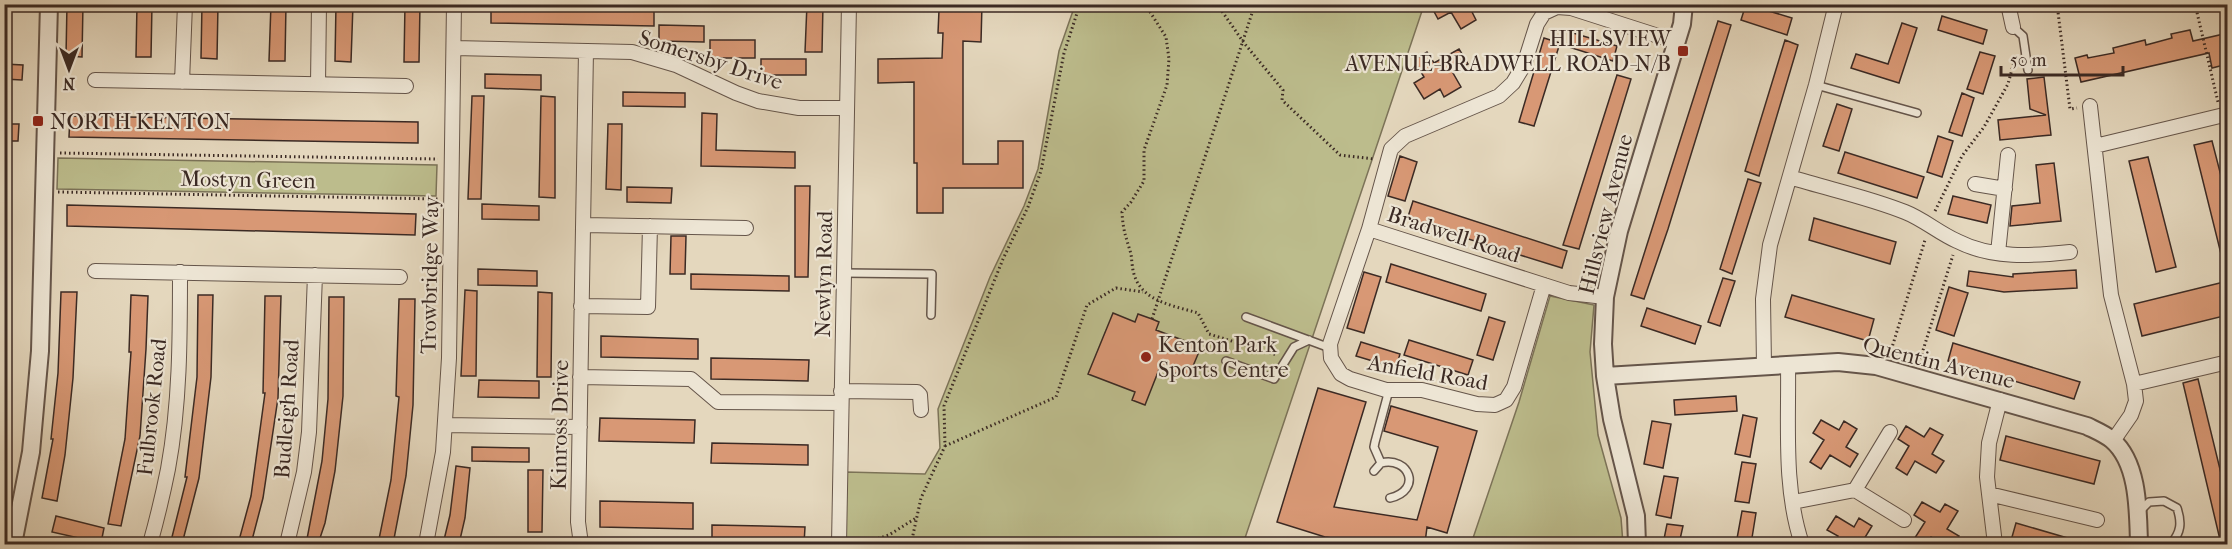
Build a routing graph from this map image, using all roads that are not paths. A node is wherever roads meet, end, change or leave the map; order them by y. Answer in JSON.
{"nodes":[{"id":1,"x":49,"y":4,"type":"edge"},
{"id":2,"x":184,"y":4,"type":"edge"},
{"id":3,"x":319,"y":4,"type":"edge"},
{"id":4,"x":454,"y":4,"type":"edge"},
{"id":5,"x":849,"y":4,"type":"edge"},
{"id":6,"x":1684,"y":4,"type":"edge"},
{"id":7,"x":1836,"y":4,"type":"edge"},
{"id":8,"x":2008,"y":4,"type":"edge"},
{"id":9,"x":2013,"y":27,"type":"joint"},
{"id":10,"x":1677,"y":42,"type":"junction"},
{"id":11,"x":454,"y":48,"type":"junction"},
{"id":12,"x":586,"y":51,"type":"junction"},
{"id":13,"x":2028,"y":70,"type":"dead end"},
{"id":14,"x":96,"y":80,"type":"dead end"},
{"id":15,"x":183,"y":82,"type":"junction"},
{"id":16,"x":318,"y":84,"type":"junction"},
{"id":17,"x":1816,"y":85,"type":"junction"},
{"id":18,"x":406,"y":86,"type":"dead end"},
{"id":19,"x":2090,"y":106,"type":"road end"},
{"id":20,"x":847,"y":108,"type":"junction"},
{"id":21,"x":1917,"y":113,"type":"dead end"},
{"id":22,"x":2224,"y":115,"type":"edge"},
{"id":23,"x":2095,"y":146,"type":"junction"},
{"id":24,"x":2008,"y":155,"type":"dead end"},
{"id":25,"x":1790,"y":177,"type":"junction"},
{"id":26,"x":1975,"y":184,"type":"dead end"},
{"id":27,"x":2005,"y":189,"type":"junction"},
{"id":28,"x":584,"y":225,"type":"junction"},
{"id":29,"x":650,"y":226,"type":"junction"},
{"id":30,"x":746,"y":228,"type":"dead end"},
{"id":31,"x":1369,"y":229,"type":"junction"},
{"id":32,"x":2070,"y":252,"type":"dead end"},
{"id":33,"x":1998,"y":253,"type":"junction"},
{"id":34,"x":95,"y":271,"type":"dead end"},
{"id":35,"x":180,"y":272,"type":"junction"},
{"id":36,"x":844,"y":273,"type":"junction"},
{"id":37,"x":315,"y":275,"type":"junction"},
{"id":38,"x":400,"y":277,"type":"dead end"},
{"id":39,"x":1544,"y":285,"type":"junction"},
{"id":40,"x":1605,"y":297,"type":"junction"},
{"id":41,"x":581,"y":306,"type":"junction"},
{"id":42,"x":931,"y":315,"type":"dead end"},
{"id":43,"x":1246,"y":317,"type":"dead end"},
{"id":44,"x":1309,"y":340,"type":"junction"},
{"id":45,"x":1330,"y":348,"type":"junction"},
{"id":46,"x":1226,"y":361,"type":"dead end"},
{"id":47,"x":2228,"y":362,"type":"edge"},
{"id":48,"x":1788,"y":364,"type":"junction"},
{"id":49,"x":1764,"y":366,"type":"junction"},
{"id":50,"x":1605,"y":376,"type":"junction"},
{"id":51,"x":580,"y":377,"type":"junction"},
{"id":52,"x":2134,"y":384,"type":"junction"},
{"id":53,"x":1389,"y":390,"type":"junction"},
{"id":54,"x":842,"y":397,"type":"junction"},
{"id":55,"x":2000,"y":400,"type":"junction"},
{"id":56,"x":921,"y":410,"type":"dead end"},
{"id":57,"x":445,"y":425,"type":"junction"},
{"id":58,"x":580,"y":427,"type":"junction"},
{"id":59,"x":1890,"y":432,"type":"dead end"},
{"id":60,"x":2113,"y":441,"type":"junction"},
{"id":61,"x":1381,"y":463,"type":"junction"},
{"id":62,"x":1374,"y":471,"type":"dead end"},
{"id":63,"x":1854,"y":490,"type":"junction"},
{"id":64,"x":1989,"y":494,"type":"junction"},
{"id":65,"x":1390,"y":498,"type":"dead end"},
{"id":66,"x":1793,"y":502,"type":"junction"},
{"id":67,"x":2138,"y":512,"type":"junction"},
{"id":68,"x":1904,"y":520,"type":"dead end"},
{"id":69,"x":2097,"y":520,"type":"dead end"},
{"id":70,"x":13,"y":544,"type":"edge"},
{"id":71,"x":150,"y":544,"type":"edge"},
{"id":72,"x":287,"y":544,"type":"edge"},
{"id":73,"x":426,"y":544,"type":"edge"},
{"id":74,"x":581,"y":544,"type":"edge"},
{"id":75,"x":839,"y":544,"type":"edge"},
{"id":76,"x":1637,"y":544,"type":"edge"},
{"id":77,"x":1802,"y":544,"type":"edge"},
{"id":78,"x":1995,"y":544,"type":"edge"},
{"id":79,"x":2139,"y":544,"type":"edge"},
{"id":80,"x":2171,"y":544,"type":"edge"}],
"edges":[{"from":1,"to":70,"type":"street"},
{"from":2,"to":15,"type":"street"},
{"from":3,"to":16,"type":"street"},
{"from":4,"to":11,"type":"street","name":"Trowbridge Way"},
{"from":5,"to":20,"type":"street","name":"Newlyn Road"},
{"from":6,"to":10,"type":"street","name":"Hillsview Avenue"},
{"from":7,"to":17,"type":"street"},
{"from":8,"to":9,"type":"street"},
{"from":9,"to":13,"type":"lane"},
{"from":10,"to":31,"type":"street","name":"Bradwell Road"},
{"from":10,"to":40,"type":"street","name":"Hillsview Avenue"},
{"from":11,"to":12,"type":"street","name":"Somersby Drive"},
{"from":11,"to":57,"type":"street","name":"Trowbridge Way"},
{"from":12,"to":20,"type":"street","name":"Somersby Drive"},
{"from":12,"to":28,"type":"street","name":"Kinross Drive"},
{"from":14,"to":15,"type":"street"},
{"from":15,"to":16,"type":"street"},
{"from":16,"to":18,"type":"street"},
{"from":17,"to":21,"type":"lane"},
{"from":17,"to":25,"type":"street"},
{"from":19,"to":23,"type":"street"},
{"from":20,"to":36,"type":"street","name":"Newlyn Road"},
{"from":22,"to":23,"type":"street"},
{"from":23,"to":52,"type":"street"},
{"from":24,"to":27,"type":"street"},
{"from":25,"to":33,"type":"street"},
{"from":25,"to":49,"type":"street"},
{"from":26,"to":27,"type":"street"},
{"from":27,"to":33,"type":"street"},
{"from":28,"to":29,"type":"street"},
{"from":28,"to":41,"type":"street","name":"Kinross Drive"},
{"from":29,"to":30,"type":"street"},
{"from":29,"to":41,"type":"street"},
{"from":31,"to":39,"type":"street","name":"Bradwell Road"},
{"from":31,"to":45,"type":"street"},
{"from":32,"to":33,"type":"street"},
{"from":34,"to":35,"type":"street"},
{"from":35,"to":37,"type":"street"},
{"from":35,"to":71,"type":"street","name":"Fulbrook Road"},
{"from":36,"to":42,"type":"lane"},
{"from":36,"to":54,"type":"street","name":"Newlyn Road"},
{"from":37,"to":38,"type":"street"},
{"from":37,"to":72,"type":"street","name":"Budleigh Road"},
{"from":39,"to":40,"type":"street","name":"Bradwell Road"},
{"from":39,"to":53,"type":"street","name":"Anfield Road"},
{"from":40,"to":50,"type":"street","name":"Hillsview Avenue"},
{"from":41,"to":51,"type":"street","name":"Kinross Drive"},
{"from":43,"to":44,"type":"lane"},
{"from":44,"to":45,"type":"lane"},
{"from":44,"to":46,"type":"lane"},
{"from":45,"to":53,"type":"street","name":"Anfield Road"},
{"from":47,"to":52,"type":"street"},
{"from":48,"to":49,"type":"street","name":"Quentin Avenue"},
{"from":48,"to":55,"type":"street","name":"Quentin Avenue"},
{"from":48,"to":66,"type":"street"},
{"from":49,"to":50,"type":"street","name":"Quentin Avenue"},
{"from":50,"to":76,"type":"street","name":"Hillsview Avenue"},
{"from":51,"to":54,"type":"street"},
{"from":51,"to":58,"type":"street","name":"Kinross Drive"},
{"from":52,"to":60,"type":"street"},
{"from":53,"to":61,"type":"lane"},
{"from":54,"to":56,"type":"street"},
{"from":54,"to":75,"type":"street","name":"Newlyn Road"},
{"from":55,"to":60,"type":"street","name":"Quentin Avenue"},
{"from":55,"to":64,"type":"street"},
{"from":57,"to":58,"type":"street"},
{"from":57,"to":73,"type":"street","name":"Trowbridge Way"},
{"from":58,"to":74,"type":"street","name":"Kinross Drive"},
{"from":59,"to":63,"type":"street"},
{"from":60,"to":67,"type":"street"},
{"from":61,"to":62,"type":"lane"},
{"from":61,"to":65,"type":"lane"},
{"from":63,"to":66,"type":"street"},
{"from":63,"to":68,"type":"street"},
{"from":64,"to":69,"type":"street"},
{"from":64,"to":78,"type":"street"},
{"from":66,"to":77,"type":"street"},
{"from":67,"to":79,"type":"street"},
{"from":67,"to":80,"type":"lane"}]}
